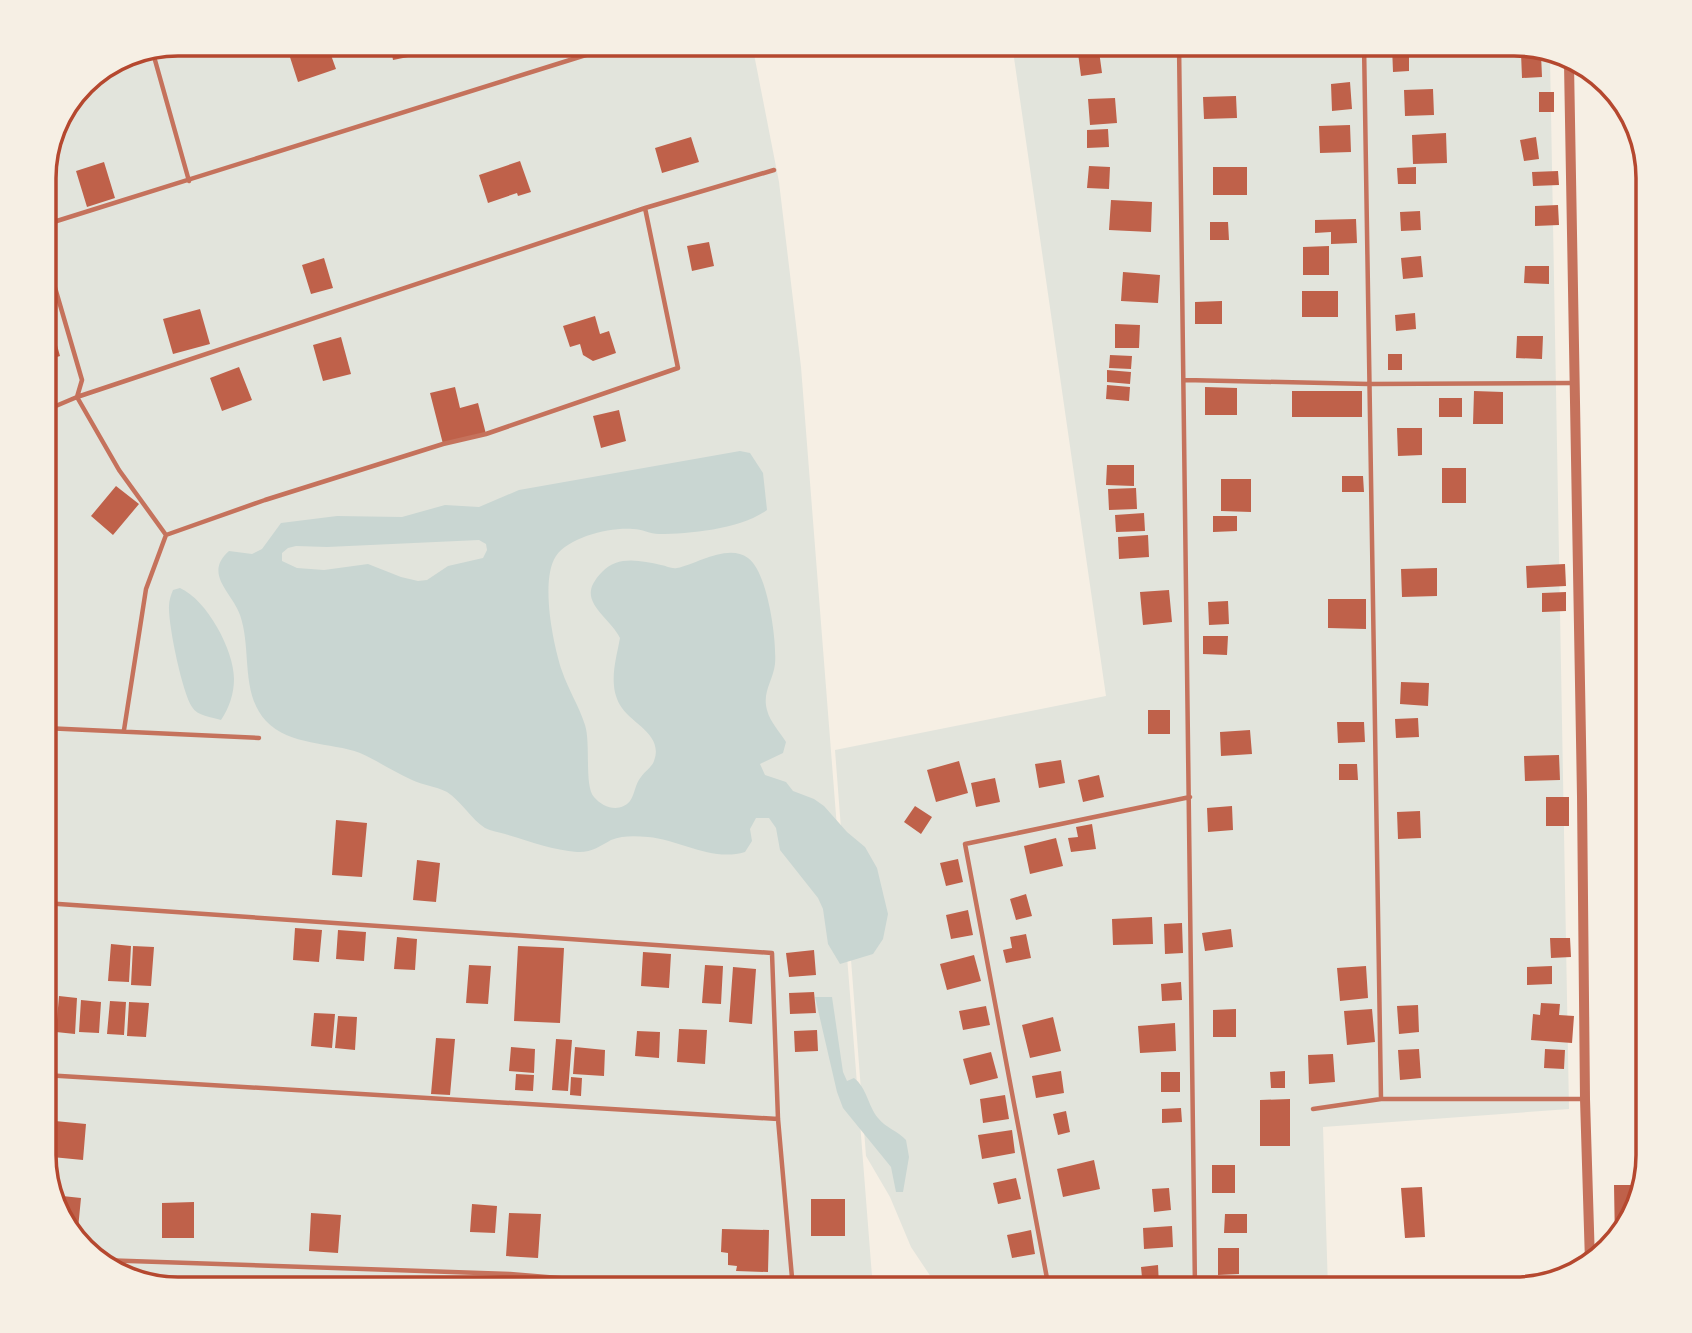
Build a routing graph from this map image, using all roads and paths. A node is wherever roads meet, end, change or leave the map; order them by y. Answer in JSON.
{"nodes":[{"id":1,"x":583,"y":56,"type":"edge"},
{"id":2,"x":1180,"y":56,"type":"edge"},
{"id":3,"x":1364,"y":56,"type":"edge"},
{"id":4,"x":154,"y":58,"type":"edge"},
{"id":5,"x":1569,"y":69,"type":"edge"},
{"id":6,"x":774,"y":170,"type":"dead end"},
{"id":7,"x":189,"y":181,"type":"junction"},
{"id":8,"x":645,"y":208,"type":"junction"},
{"id":9,"x":56,"y":221,"type":"edge"},
{"id":10,"x":56,"y":291,"type":"edge"},
{"id":11,"x":1185,"y":380,"type":"junction"},
{"id":12,"x":1575,"y":383,"type":"junction"},
{"id":13,"x":1369,"y":384,"type":"junction"},
{"id":14,"x":77,"y":397,"type":"junction"},
{"id":15,"x":56,"y":406,"type":"edge"},
{"id":16,"x":166,"y":536,"type":"junction"},
{"id":17,"x":56,"y":728,"type":"edge"},
{"id":18,"x":124,"y":730,"type":"junction"},
{"id":19,"x":259,"y":738,"type":"dead end"},
{"id":20,"x":1190,"y":797,"type":"junction"},
{"id":21,"x":56,"y":904,"type":"edge"},
{"id":22,"x":56,"y":1076,"type":"edge"},
{"id":23,"x":1381,"y":1099,"type":"junction"},
{"id":24,"x":1585,"y":1099,"type":"junction"},
{"id":25,"x":1313,"y":1109,"type":"dead end"},
{"id":26,"x":778,"y":1119,"type":"junction"},
{"id":27,"x":1590,"y":1250,"type":"edge"},
{"id":28,"x":116,"y":1261,"type":"edge"},
{"id":29,"x":546,"y":1277,"type":"edge"},
{"id":30,"x":792,"y":1277,"type":"edge"},
{"id":31,"x":1047,"y":1277,"type":"edge"},
{"id":32,"x":1195,"y":1277,"type":"edge"}],
"edges":[{"from":1,"to":7,"type":"lane"},
{"from":2,"to":11,"type":"lane"},
{"from":3,"to":13,"type":"lane"},
{"from":4,"to":7,"type":"lane"},
{"from":5,"to":12,"type":"street"},
{"from":6,"to":8,"type":"lane"},
{"from":7,"to":9,"type":"lane"},
{"from":8,"to":14,"type":"lane"},
{"from":8,"to":16,"type":"lane"},
{"from":10,"to":14,"type":"lane"},
{"from":11,"to":13,"type":"lane"},
{"from":11,"to":20,"type":"lane"},
{"from":12,"to":13,"type":"lane"},
{"from":12,"to":24,"type":"street"},
{"from":13,"to":23,"type":"lane"},
{"from":14,"to":15,"type":"lane"},
{"from":14,"to":16,"type":"lane"},
{"from":16,"to":18,"type":"lane"},
{"from":17,"to":18,"type":"lane"},
{"from":18,"to":19,"type":"lane"},
{"from":20,"to":31,"type":"lane"},
{"from":20,"to":32,"type":"lane"},
{"from":21,"to":26,"type":"lane"},
{"from":22,"to":26,"type":"lane"},
{"from":23,"to":24,"type":"lane"},
{"from":23,"to":25,"type":"lane"},
{"from":24,"to":27,"type":"street"},
{"from":26,"to":30,"type":"lane"},
{"from":28,"to":29,"type":"lane"}]}
